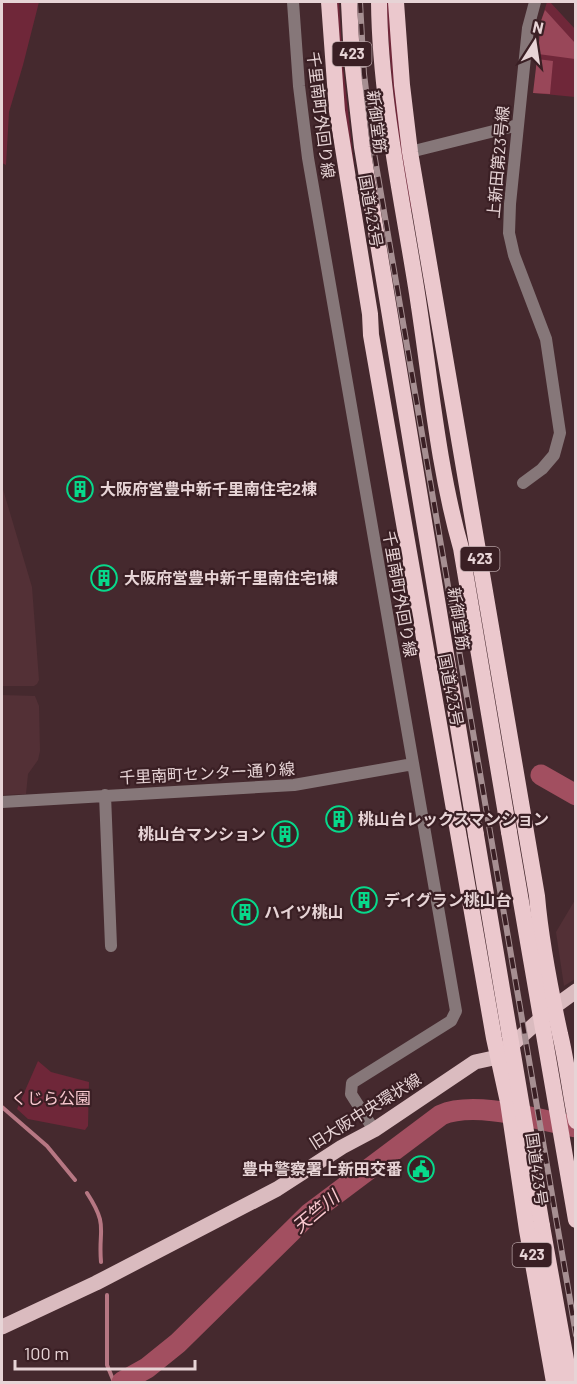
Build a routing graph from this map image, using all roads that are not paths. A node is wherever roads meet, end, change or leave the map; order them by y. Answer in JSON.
{"nodes":[{"id":1,"x":293,"y":2,"type":"edge"},
{"id":2,"x":329,"y":2,"type":"edge"},
{"id":3,"x":349,"y":2,"type":"edge"},
{"id":4,"x":379,"y":2,"type":"edge"},
{"id":5,"x":396,"y":2,"type":"edge"},
{"id":6,"x":535,"y":2,"type":"edge"},
{"id":7,"x":518,"y":125,"type":"junction"},
{"id":8,"x":410,"y":152,"type":"junction"},
{"id":9,"x":370,"y":314,"type":"junction"},
{"id":10,"x":371,"y":335,"type":"junction"},
{"id":11,"x":460,"y":447,"type":"junction"},
{"id":12,"x":523,"y":483,"type":"dead end"},
{"id":13,"x":461,"y":548,"type":"junction"},
{"id":14,"x":434,"y":576,"type":"junction"},
{"id":15,"x":449,"y":680,"type":"junction"},
{"id":16,"x":413,"y":764,"type":"junction"},
{"id":17,"x":105,"y":795,"type":"junction"},
{"id":18,"x":2,"y":802,"type":"edge"},
{"id":19,"x":111,"y":946,"type":"dead end"},
{"id":20,"x":576,"y":991,"type":"edge"},
{"id":21,"x":554,"y":1007,"type":"junction"},
{"id":22,"x":498,"y":1057,"type":"junction"},
{"id":23,"x":575,"y":1118,"type":"edge"},
{"id":24,"x":374,"y":1130,"type":"junction"},
{"id":25,"x":576,"y":1220,"type":"edge"},
{"id":26,"x":2,"y":1328,"type":"edge"},
{"id":27,"x":554,"y":1383,"type":"edge"},
{"id":28,"x":570,"y":1383,"type":"edge"}],
"edges":[{"from":1,"to":16,"type":"street","name":"千里南町外回り線"},
{"from":2,"to":9,"type":"highway","name":"国道423号","number":"423"},
{"from":3,"to":14,"type":"highway","name":"新御堂筋","number":"423"},
{"from":4,"to":13,"type":"highway","name":"新御堂筋","number":"423"},
{"from":5,"to":8,"type":"highway","number":"423"},
{"from":6,"to":7,"type":"street","name":"上新田第23号線"},
{"from":7,"to":8,"type":"street"},
{"from":7,"to":12,"type":"street","name":"上新田第23号線"},
{"from":8,"to":11,"type":"highway","number":"423"},
{"from":9,"to":10,"type":"highway","name":"国道423号","number":"423"},
{"from":9,"to":14,"type":"highway"},
{"from":10,"to":15,"type":"highway"},
{"from":10,"to":22,"type":"highway","name":"国道423号","number":"423"},
{"from":11,"to":13,"type":"highway"},
{"from":11,"to":21,"type":"highway","number":"423"},
{"from":13,"to":25,"type":"highway","name":"新御堂筋","number":"423","bridge":true},
{"from":14,"to":15,"type":"highway","name":"新御堂筋","number":"423"},
{"from":15,"to":28,"type":"highway","name":"新御堂筋","number":"423","bridge":true},
{"from":16,"to":17,"type":"street","name":"千里南町センター通り線"},
{"from":16,"to":24,"type":"street","name":"千里南町外回り線"},
{"from":17,"to":18,"type":"street","name":"千里南町センター通り線"},
{"from":17,"to":19,"type":"street"},
{"from":20,"to":21,"type":"main road","name":"旧大阪中央環状線"},
{"from":21,"to":22,"type":"main road","name":"旧大阪中央環状線"},
{"from":21,"to":23,"type":"highway","number":"423"},
{"from":22,"to":24,"type":"main road","name":"旧大阪中央環状線"},
{"from":22,"to":27,"type":"highway","name":"国道423号","number":"423"},
{"from":24,"to":26,"type":"main road","name":"旧大阪中央環状線"}]}
